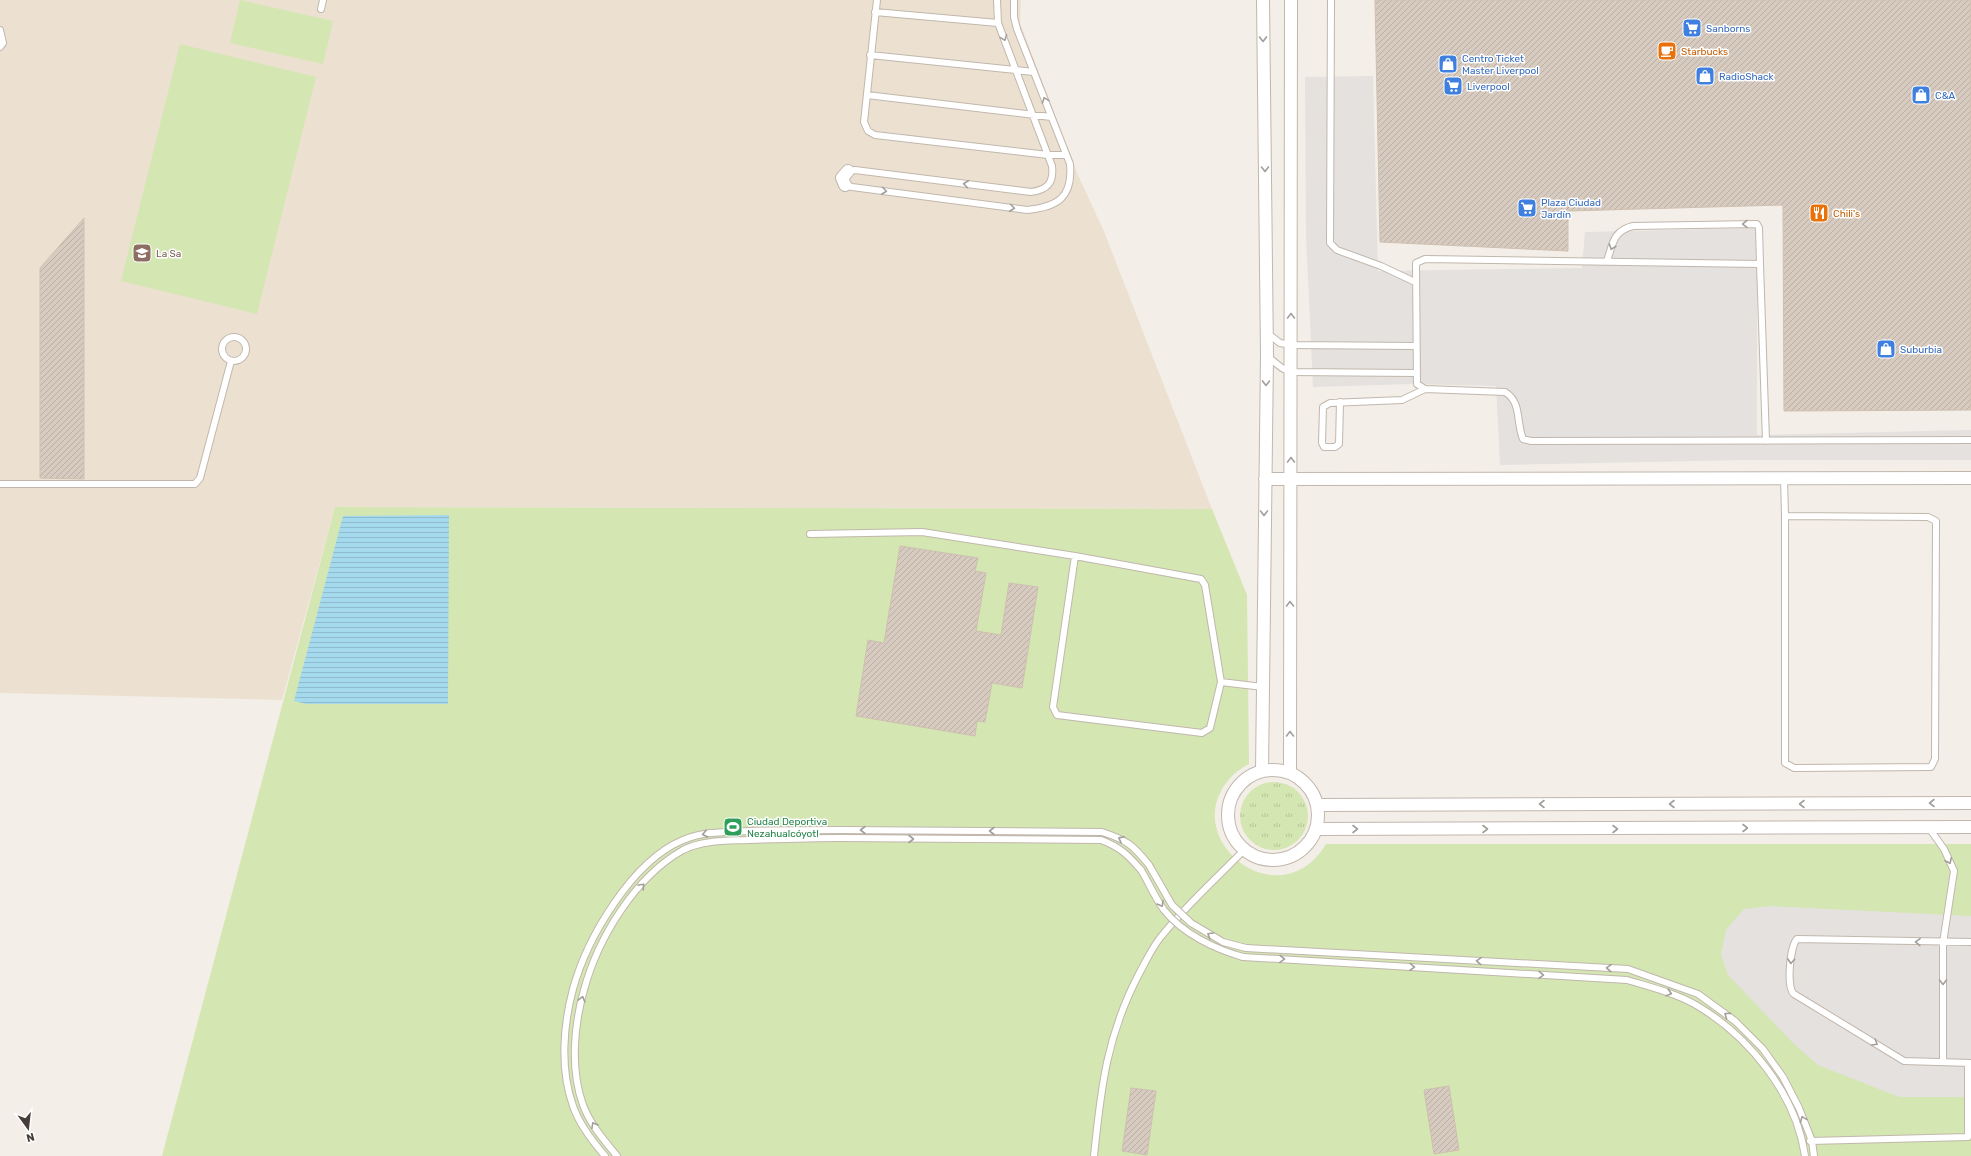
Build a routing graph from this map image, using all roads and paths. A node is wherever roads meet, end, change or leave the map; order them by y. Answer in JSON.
{"nodes":[{"id":1,"x":323,"y":0,"type":"edge"},
{"id":2,"x":877,"y":0,"type":"edge"},
{"id":3,"x":997,"y":0,"type":"edge"},
{"id":4,"x":1014,"y":0,"type":"edge"},
{"id":5,"x":1262,"y":0,"type":"edge"},
{"id":6,"x":1290,"y":0,"type":"edge"},
{"id":7,"x":1332,"y":0,"type":"edge"},
{"id":8,"x":321,"y":9,"type":"dead end"},
{"id":9,"x":875,"y":12,"type":"junction"},
{"id":10,"x":998,"y":23,"type":"junction"},
{"id":11,"x":0,"y":30,"type":"edge"},
{"id":12,"x":0,"y":47,"type":"edge"},
{"id":13,"x":870,"y":55,"type":"junction"},
{"id":14,"x":1016,"y":71,"type":"junction"},
{"id":15,"x":1034,"y":72,"type":"junction"},
{"id":16,"x":867,"y":95,"type":"junction"},
{"id":17,"x":1033,"y":116,"type":"junction"},
{"id":18,"x":1051,"y":117,"type":"junction"},
{"id":19,"x":1048,"y":155,"type":"junction"},
{"id":20,"x":1066,"y":155,"type":"junction"},
{"id":21,"x":848,"y":170,"type":"joint"},
{"id":22,"x":845,"y":185,"type":"joint"},
{"id":23,"x":1607,"y":261,"type":"junction"},
{"id":24,"x":1760,"y":264,"type":"junction"},
{"id":25,"x":1415,"y":282,"type":"junction"},
{"id":26,"x":1267,"y":332,"type":"junction"},
{"id":27,"x":1291,"y":345,"type":"junction"},
{"id":28,"x":1416,"y":346,"type":"junction"},
{"id":29,"x":1267,"y":355,"type":"junction"},
{"id":30,"x":231,"y":361,"type":"junction"},
{"id":31,"x":1291,"y":372,"type":"junction"},
{"id":32,"x":1416,"y":373,"type":"junction"},
{"id":33,"x":1425,"y":389,"type":"junction"},
{"id":34,"x":1340,"y":402,"type":"junction"},
{"id":35,"x":1971,"y":440,"type":"edge"},
{"id":36,"x":1766,"y":442,"type":"junction"},
{"id":37,"x":1290,"y":478,"type":"junction"},
{"id":38,"x":1784,"y":478,"type":"junction"},
{"id":39,"x":1971,"y":478,"type":"edge"},
{"id":40,"x":1264,"y":479,"type":"junction"},
{"id":41,"x":0,"y":484,"type":"edge"},
{"id":42,"x":1785,"y":516,"type":"junction"},
{"id":43,"x":810,"y":534,"type":"dead end"},
{"id":44,"x":1075,"y":556,"type":"junction"},
{"id":45,"x":1221,"y":682,"type":"junction"},
{"id":46,"x":1263,"y":686,"type":"junction"},
{"id":47,"x":1262,"y":772,"type":"junction"},
{"id":48,"x":1290,"y":773,"type":"junction"},
{"id":49,"x":1971,"y":803,"type":"edge"},
{"id":50,"x":1318,"y":805,"type":"junction"},
{"id":51,"x":1971,"y":827,"type":"edge"},
{"id":52,"x":1929,"y":828,"type":"junction"},
{"id":53,"x":1316,"y":829,"type":"junction"},
{"id":54,"x":1244,"y":850,"type":"junction"},
{"id":55,"x":1971,"y":942,"type":"edge"},
{"id":56,"x":1943,"y":943,"type":"junction"},
{"id":57,"x":1943,"y":1062,"type":"junction"},
{"id":58,"x":1969,"y":1063,"type":"edge"},
{"id":59,"x":1970,"y":1137,"type":"edge"},
{"id":60,"x":1812,"y":1141,"type":"junction"},
{"id":61,"x":1803,"y":1142,"type":"junction"},
{"id":62,"x":605,"y":1156,"type":"edge"},
{"id":63,"x":617,"y":1156,"type":"edge"},
{"id":64,"x":1094,"y":1156,"type":"edge"},
{"id":65,"x":1806,"y":1156,"type":"edge"},
{"id":66,"x":1814,"y":1156,"type":"edge"}],
"edges":[{"from":1,"to":8,"type":"lane"},
{"from":2,"to":9,"type":"lane"},
{"from":3,"to":10,"type":"lane"},
{"from":4,"to":15,"type":"lane"},
{"from":5,"to":26,"type":"street","one_way":true},
{"from":27,"to":6,"type":"street","one_way":true},
{"from":7,"to":25,"type":"lane"},
{"from":9,"to":10,"type":"lane"},
{"from":9,"to":13,"type":"lane"},
{"from":10,"to":14,"type":"lane","one_way":true},
{"from":11,"to":12,"type":"lane"},
{"from":13,"to":14,"type":"lane"},
{"from":13,"to":16,"type":"lane"},
{"from":14,"to":15,"type":"lane"},
{"from":14,"to":17,"type":"lane"},
{"from":18,"to":15,"type":"lane","one_way":true},
{"from":16,"to":17,"type":"lane"},
{"from":16,"to":19,"type":"lane"},
{"from":17,"to":18,"type":"lane"},
{"from":17,"to":19,"type":"lane"},
{"from":18,"to":20,"type":"lane"},
{"from":19,"to":20,"type":"lane"},
{"from":19,"to":21,"type":"lane","one_way":true},
{"from":22,"to":20,"type":"lane","one_way":true},
{"from":21,"to":22,"type":"street"},
{"from":23,"to":24,"type":"lane"},
{"from":24,"to":23,"type":"lane","one_way":true},
{"from":23,"to":25,"type":"lane"},
{"from":24,"to":36,"type":"lane"},
{"from":25,"to":28,"type":"lane"},
{"from":26,"to":27,"type":"lane"},
{"from":26,"to":29,"type":"street"},
{"from":27,"to":28,"type":"lane"},
{"from":27,"to":31,"type":"street"},
{"from":28,"to":32,"type":"lane"},
{"from":29,"to":31,"type":"lane"},
{"from":29,"to":40,"type":"street","one_way":true},
{"from":30,"to":30,"type":"lane"},
{"from":30,"to":41,"type":"lane"},
{"from":31,"to":32,"type":"lane"},
{"from":37,"to":31,"type":"street","one_way":true},
{"from":32,"to":33,"type":"lane"},
{"from":33,"to":34,"type":"lane"},
{"from":33,"to":36,"type":"lane"},
{"from":34,"to":34,"type":"lane"},
{"from":35,"to":36,"type":"lane"},
{"from":37,"to":38,"type":"street"},
{"from":37,"to":40,"type":"street"},
{"from":48,"to":37,"type":"street","one_way":true},
{"from":38,"to":39,"type":"street"},
{"from":38,"to":42,"type":"lane"},
{"from":40,"to":46,"type":"street","one_way":true},
{"from":42,"to":42,"type":"lane"},
{"from":43,"to":44,"type":"lane"},
{"from":44,"to":45,"type":"lane"},
{"from":44,"to":45,"type":"lane"},
{"from":45,"to":46,"type":"lane"},
{"from":46,"to":47,"type":"street"},
{"from":47,"to":48,"type":"street"},
{"from":47,"to":54,"type":"street"},
{"from":48,"to":50,"type":"street"},
{"from":49,"to":50,"type":"street","one_way":true},
{"from":50,"to":53,"type":"street"},
{"from":51,"to":52,"type":"street"},
{"from":53,"to":52,"type":"street","one_way":true},
{"from":52,"to":56,"type":"lane","one_way":true},
{"from":53,"to":54,"type":"street"},
{"from":54,"to":64,"type":"lane"},
{"from":55,"to":56,"type":"lane"},
{"from":56,"to":57,"type":"lane","one_way":true},
{"from":56,"to":57,"type":"lane","one_way":true},
{"from":57,"to":58,"type":"lane"},
{"from":58,"to":59,"type":"lane"},
{"from":59,"to":60,"type":"lane"},
{"from":60,"to":61,"type":"lane"},
{"from":60,"to":62,"type":"lane","one_way":true,"bridge":true},
{"from":60,"to":66,"type":"lane"},
{"from":63,"to":61,"type":"lane","one_way":true,"bridge":true},
{"from":61,"to":65,"type":"lane"}]}
